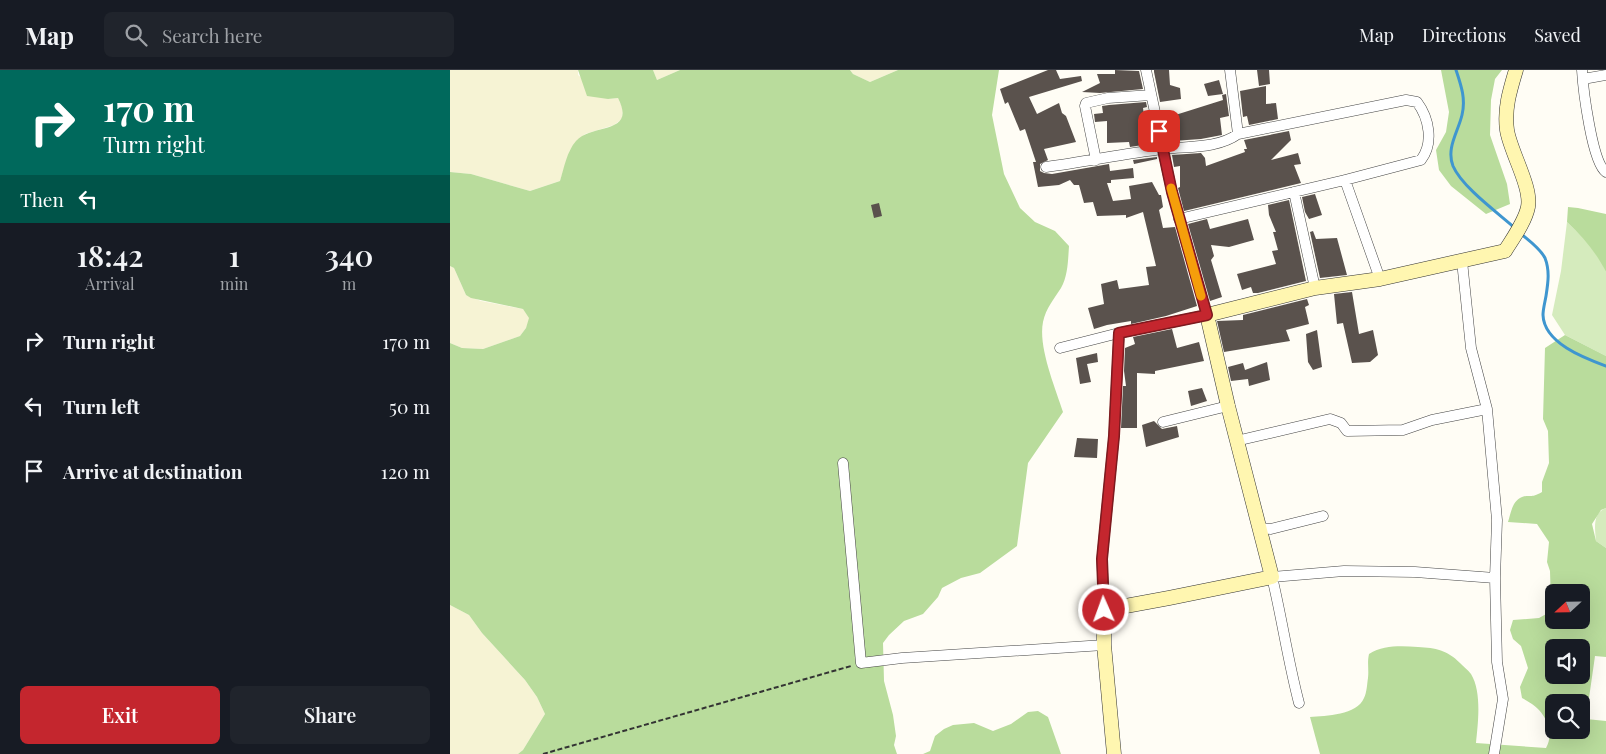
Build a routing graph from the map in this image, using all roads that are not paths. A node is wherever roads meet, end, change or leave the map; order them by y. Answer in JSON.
{"nodes":[{"id":1,"x":1146,"y":70,"type":"edge"},
{"id":2,"x":1230,"y":70,"type":"edge"},
{"id":3,"x":1516,"y":70,"type":"edge"},
{"id":4,"x":1582,"y":74,"type":"edge"},
{"id":5,"x":1606,"y":75,"type":"edge"},
{"id":6,"x":1151,"y":95,"type":"junction"},
{"id":7,"x":1238,"y":134,"type":"junction"},
{"id":8,"x":1163,"y":149,"type":"junction"},
{"id":9,"x":1096,"y":160,"type":"junction"},
{"id":10,"x":1046,"y":167,"type":"dead end"},
{"id":11,"x":1606,"y":172,"type":"edge"},
{"id":12,"x":1345,"y":180,"type":"junction"},
{"id":13,"x":1294,"y":192,"type":"junction"},
{"id":14,"x":1180,"y":219,"type":"junction"},
{"id":15,"x":1462,"y":261,"type":"junction"},
{"id":16,"x":1380,"y":279,"type":"junction"},
{"id":17,"x":1315,"y":288,"type":"junction"},
{"id":18,"x":1207,"y":315,"type":"junction"},
{"id":19,"x":1119,"y":333,"type":"junction"},
{"id":20,"x":1060,"y":348,"type":"dead end"},
{"id":21,"x":1228,"y":406,"type":"junction"},
{"id":22,"x":1487,"y":409,"type":"junction"},
{"id":23,"x":1162,"y":422,"type":"dead end"},
{"id":24,"x":1236,"y":441,"type":"junction"},
{"id":25,"x":843,"y":462,"type":"dead end"},
{"id":26,"x":1323,"y":516,"type":"dead end"},
{"id":27,"x":1258,"y":528,"type":"junction"},
{"id":28,"x":1272,"y":577,"type":"junction"},
{"id":29,"x":1495,"y":578,"type":"junction"},
{"id":30,"x":1104,"y":610,"type":"junction"},
{"id":31,"x":1104,"y":645,"type":"junction"},
{"id":32,"x":1299,"y":702,"type":"dead end"},
{"id":33,"x":1114,"y":754,"type":"edge"},
{"id":34,"x":1494,"y":754,"type":"edge"}],
"edges":[{"from":1,"to":6,"type":"street"},
{"from":2,"to":7,"type":"street"},
{"from":3,"to":15,"type":"street"},
{"from":4,"to":5,"type":"street"},
{"from":4,"to":11,"type":"street"},
{"from":6,"to":8,"type":"street"},
{"from":6,"to":9,"type":"street"},
{"from":7,"to":8,"type":"street"},
{"from":7,"to":12,"type":"street"},
{"from":8,"to":9,"type":"street"},
{"from":8,"to":14,"type":"street"},
{"from":9,"to":10,"type":"street"},
{"from":12,"to":13,"type":"street"},
{"from":12,"to":16,"type":"street"},
{"from":13,"to":14,"type":"street"},
{"from":13,"to":17,"type":"street"},
{"from":14,"to":18,"type":"street"},
{"from":15,"to":16,"type":"street"},
{"from":15,"to":22,"type":"street"},
{"from":16,"to":17,"type":"street"},
{"from":17,"to":18,"type":"street"},
{"from":18,"to":19,"type":"street"},
{"from":18,"to":21,"type":"street"},
{"from":19,"to":20,"type":"street"},
{"from":19,"to":30,"type":"street"},
{"from":21,"to":23,"type":"street"},
{"from":21,"to":24,"type":"street"},
{"from":22,"to":24,"type":"street"},
{"from":22,"to":29,"type":"street"},
{"from":24,"to":27,"type":"street"},
{"from":25,"to":31,"type":"street"},
{"from":26,"to":27,"type":"street"},
{"from":27,"to":28,"type":"street"},
{"from":28,"to":29,"type":"street"},
{"from":28,"to":30,"type":"street"},
{"from":28,"to":32,"type":"street"},
{"from":29,"to":34,"type":"street"},
{"from":30,"to":31,"type":"street"},
{"from":31,"to":33,"type":"street"}]}
